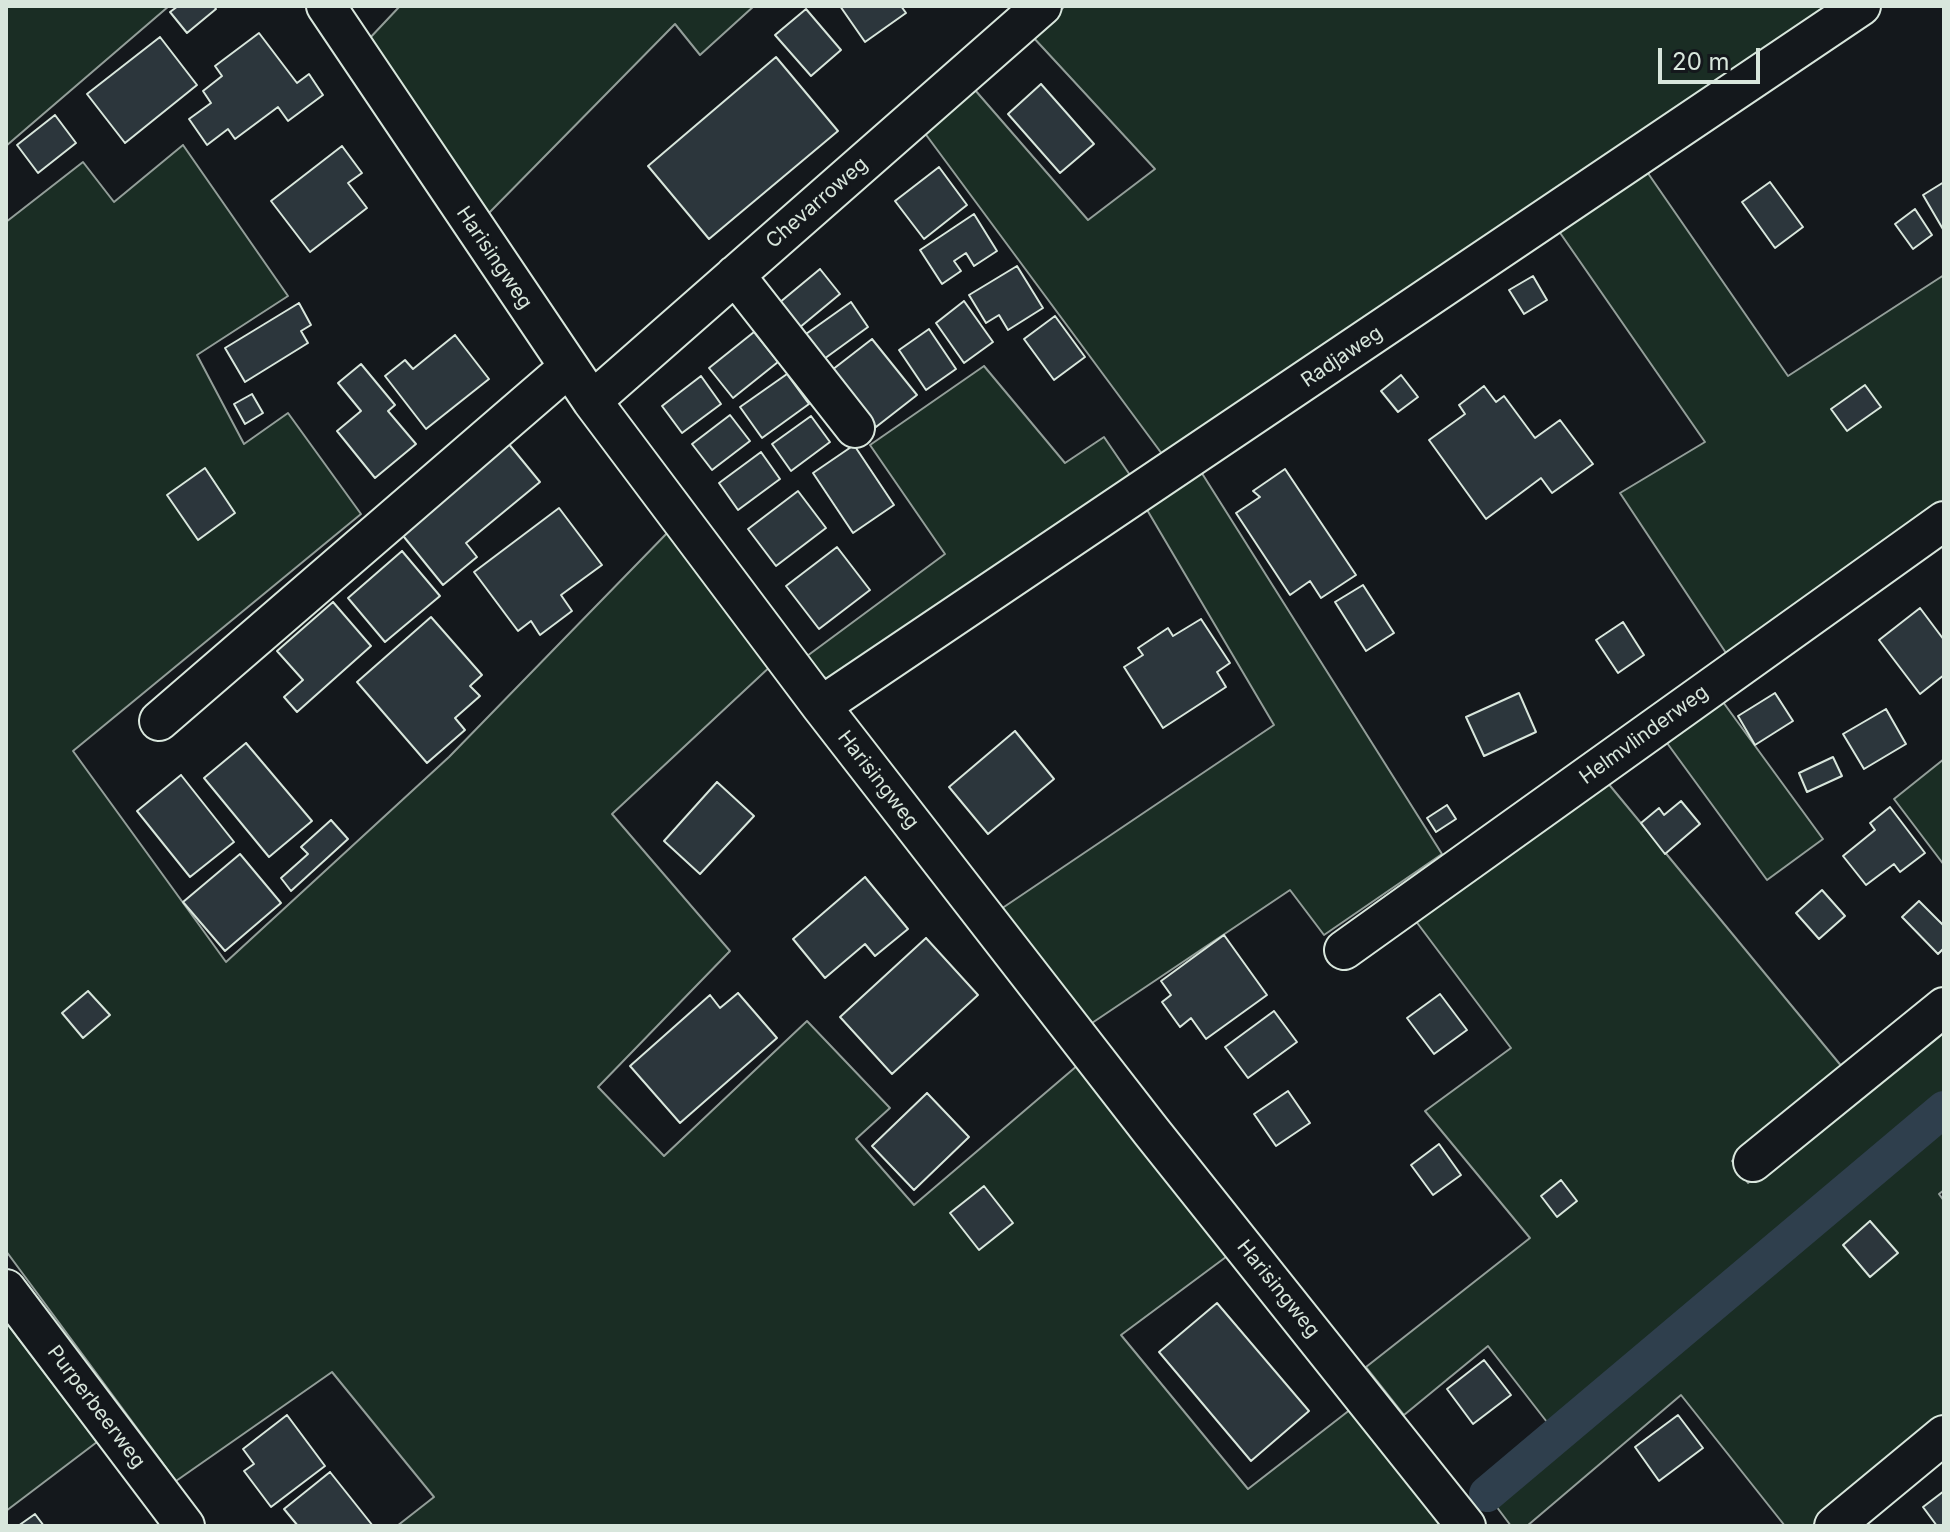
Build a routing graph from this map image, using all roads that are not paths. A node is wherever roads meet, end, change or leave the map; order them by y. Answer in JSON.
{"nodes":[{"id":1,"x":326,"y":6,"type":"edge"},
{"id":2,"x":1042,"y":6,"type":"edge"},
{"id":3,"x":1861,"y":6,"type":"edge"},
{"id":4,"x":735,"y":275,"type":"junction"},
{"id":5,"x":569,"y":367,"type":"junction"},
{"id":6,"x":592,"y":401,"type":"junction"},
{"id":7,"x":855,"y":428,"type":"dead end"},
{"id":8,"x":1944,"y":521,"type":"edge"},
{"id":9,"x":821,"y":706,"type":"junction"},
{"id":10,"x":159,"y":721,"type":"dead end"},
{"id":11,"x":1344,"y":950,"type":"dead end"},
{"id":12,"x":1944,"y":1007,"type":"edge"},
{"id":13,"x":1753,"y":1162,"type":"dead end"},
{"id":14,"x":6,"y":1289,"type":"edge"},
{"id":15,"x":1944,"y":1435,"type":"edge"},
{"id":16,"x":185,"y":1526,"type":"edge"},
{"id":17,"x":1466,"y":1526,"type":"edge"},
{"id":18,"x":1834,"y":1526,"type":"edge"}],
"edges":[{"from":1,"to":5,"type":"street","name":"Harisingweg"},
{"from":2,"to":4,"type":"street","name":"Chevarroweg"},
{"from":3,"to":9,"type":"street","name":"Radjaweg"},
{"from":4,"to":6,"type":"street","name":"Chevarroweg"},
{"from":4,"to":7,"type":"street"},
{"from":5,"to":6,"type":"street","name":"Harisingweg"},
{"from":5,"to":10,"type":"street"},
{"from":6,"to":9,"type":"street","name":"Harisingweg"},
{"from":8,"to":11,"type":"street","name":"Helmvlinderweg"},
{"from":9,"to":17,"type":"street","name":"Harisingweg"},
{"from":12,"to":13,"type":"street"},
{"from":14,"to":16,"type":"street","name":"Purperbeerweg"},
{"from":15,"to":18,"type":"street"}]}
